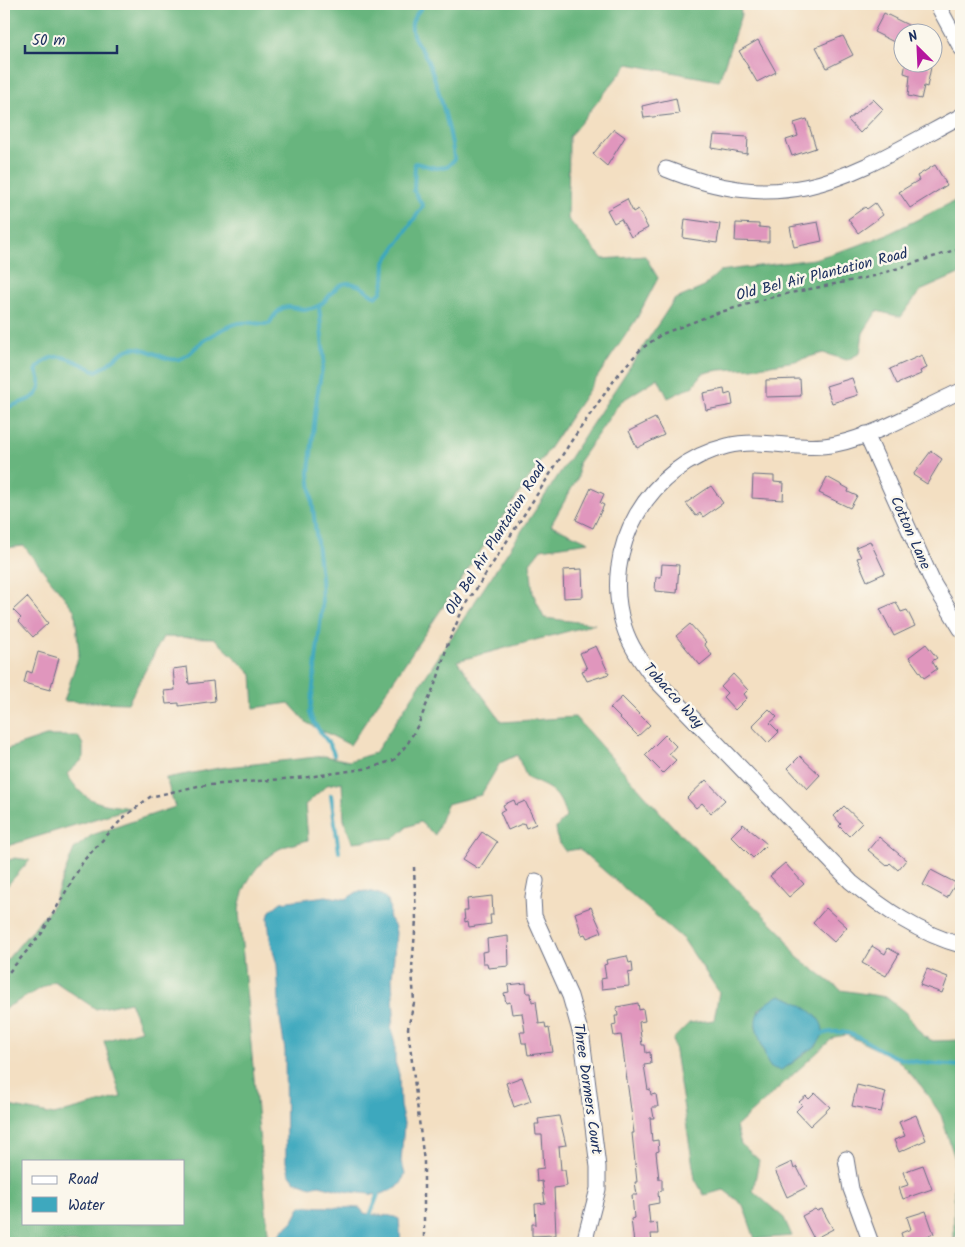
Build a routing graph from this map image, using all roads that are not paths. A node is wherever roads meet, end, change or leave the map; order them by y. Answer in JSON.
{"nodes":[{"id":1,"x":937,"y":4,"type":"edge"},
{"id":2,"x":961,"y":48,"type":"edge"},
{"id":3,"x":961,"y":116,"type":"edge"},
{"id":4,"x":666,"y":169,"type":"dead end"},
{"id":5,"x":961,"y":391,"type":"edge"},
{"id":6,"x":866,"y":434,"type":"junction"},
{"id":7,"x":961,"y":629,"type":"edge"},
{"id":8,"x":536,"y":881,"type":"dead end"},
{"id":9,"x":961,"y":945,"type":"edge"},
{"id":10,"x":846,"y":1159,"type":"dead end"},
{"id":11,"x":584,"y":1243,"type":"edge"},
{"id":12,"x":870,"y":1243,"type":"edge"}],
"edges":[{"from":1,"to":2,"type":"street"},
{"from":3,"to":4,"type":"street"},
{"from":5,"to":6,"type":"street","name":"Tobacco Way"},
{"from":6,"to":7,"type":"street","name":"Cotton Lane"},
{"from":6,"to":9,"type":"street","name":"Tobacco Way"},
{"from":8,"to":11,"type":"street","name":"Three Dormers Court"},
{"from":10,"to":12,"type":"street"}]}
